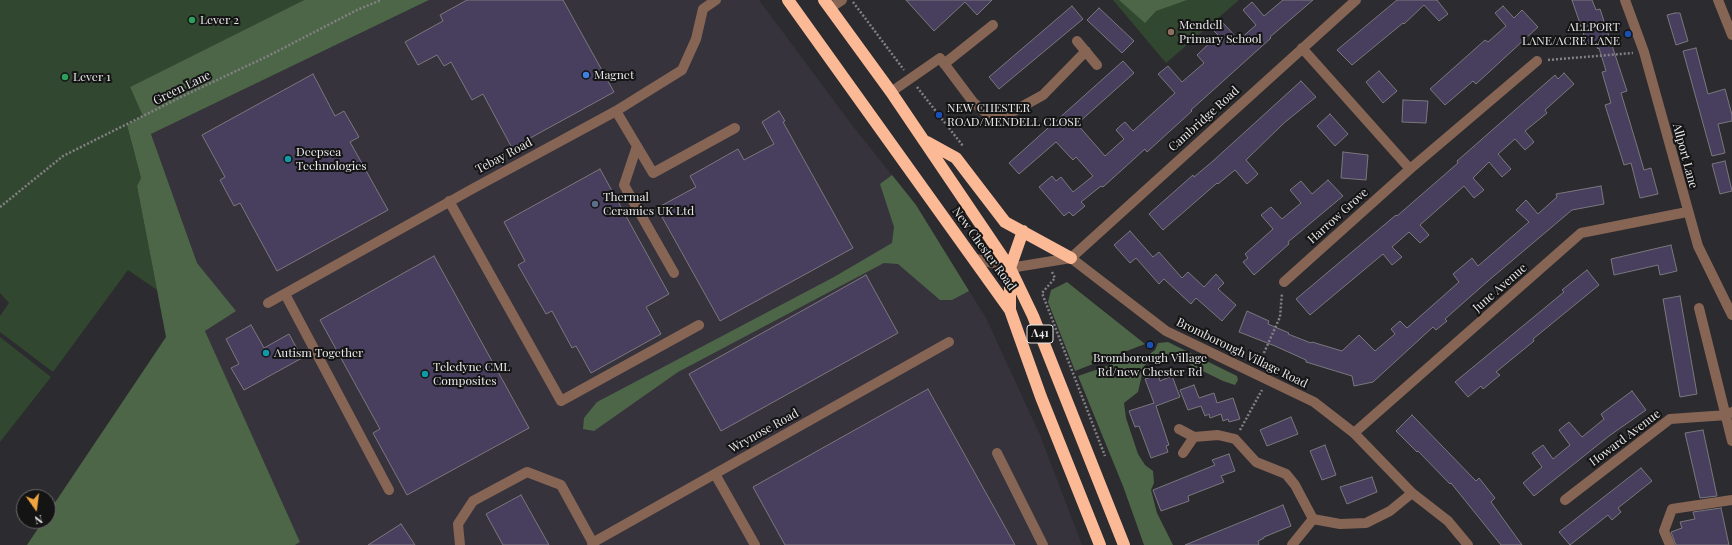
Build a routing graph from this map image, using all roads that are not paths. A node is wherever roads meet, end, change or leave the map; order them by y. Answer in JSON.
{"nodes":[{"id":1,"x":716,"y":0,"type":"edge"},
{"id":2,"x":788,"y":0,"type":"edge"},
{"id":3,"x":842,"y":0,"type":"edge"},
{"id":4,"x":1356,"y":0,"type":"edge"},
{"id":5,"x":1625,"y":0,"type":"edge"},
{"id":6,"x":1718,"y":0,"type":"edge"},
{"id":7,"x":827,"y":4,"type":"edge"},
{"id":8,"x":993,"y":26,"type":"dead end"},
{"id":9,"x":1732,"y":35,"type":"edge"},
{"id":10,"x":1077,"y":40,"type":"dead end"},
{"id":11,"x":1302,"y":48,"type":"junction"},
{"id":12,"x":1086,"y":51,"type":"junction"},
{"id":13,"x":1537,"y":61,"type":"road end"},
{"id":14,"x":944,"y":64,"type":"junction"},
{"id":15,"x":1097,"y":65,"type":"dead end"},
{"id":16,"x":891,"y":92,"type":"junction"},
{"id":17,"x":616,"y":111,"type":"junction"},
{"id":18,"x":735,"y":128,"type":"dead end"},
{"id":19,"x":924,"y":140,"type":"junction"},
{"id":20,"x":637,"y":146,"type":"junction"},
{"id":21,"x":1410,"y":169,"type":"junction"},
{"id":22,"x":449,"y":201,"type":"junction"},
{"id":23,"x":1687,"y":212,"type":"junction"},
{"id":24,"x":1023,"y":231,"type":"junction"},
{"id":25,"x":973,"y":258,"type":"junction"},
{"id":26,"x":1071,"y":258,"type":"junction"},
{"id":27,"x":1010,"y":268,"type":"junction"},
{"id":28,"x":674,"y":273,"type":"dead end"},
{"id":29,"x":1284,"y":282,"type":"road end"},
{"id":30,"x":285,"y":294,"type":"junction"},
{"id":31,"x":268,"y":303,"type":"dead end"},
{"id":32,"x":1699,"y":308,"type":"dead end"},
{"id":33,"x":1010,"y":310,"type":"junction"},
{"id":34,"x":1732,"y":315,"type":"edge"},
{"id":35,"x":699,"y":325,"type":"dead end"},
{"id":36,"x":949,"y":342,"type":"dead end"},
{"id":37,"x":1729,"y":414,"type":"edge"},
{"id":38,"x":1179,"y":429,"type":"dead end"},
{"id":39,"x":1354,"y":433,"type":"junction"},
{"id":40,"x":1194,"y":437,"type":"junction"},
{"id":41,"x":1732,"y":441,"type":"edge"},
{"id":42,"x":997,"y":453,"type":"dead end"},
{"id":43,"x":1183,"y":453,"type":"dead end"},
{"id":44,"x":715,"y":474,"type":"junction"},
{"id":45,"x":389,"y":490,"type":"dead end"},
{"id":46,"x":1102,"y":490,"type":"junction"},
{"id":47,"x":1412,"y":493,"type":"junction"},
{"id":48,"x":1566,"y":500,"type":"dead end"},
{"id":49,"x":1732,"y":500,"type":"edge"},
{"id":50,"x":1313,"y":519,"type":"junction"},
{"id":51,"x":593,"y":544,"type":"edge"},
{"id":52,"x":460,"y":545,"type":"edge"},
{"id":53,"x":756,"y":545,"type":"edge"},
{"id":54,"x":1043,"y":545,"type":"edge"},
{"id":55,"x":1100,"y":545,"type":"edge"},
{"id":56,"x":1121,"y":545,"type":"edge"},
{"id":57,"x":1124,"y":545,"type":"edge"},
{"id":58,"x":1292,"y":545,"type":"edge"},
{"id":59,"x":1468,"y":545,"type":"edge"},
{"id":60,"x":1670,"y":545,"type":"edge"}],
"edges":[{"from":1,"to":17,"type":"street","name":"Tebay Road"},
{"from":2,"to":25,"type":"highway","name":"New Chester Road","number":"A41"},
{"from":3,"to":7,"type":"street"},
{"from":4,"to":11,"type":"street","name":"Cambridge Road"},
{"from":5,"to":23,"type":"street","name":"Allport Lane"},
{"from":6,"to":9,"type":"street"},
{"from":7,"to":16,"type":"highway","name":"New Chester Road","number":"A41"},
{"from":8,"to":14,"type":"street"},
{"from":10,"to":12,"type":"street"},
{"from":11,"to":21,"type":"street"},
{"from":11,"to":26,"type":"street","name":"Cambridge Road"},
{"from":12,"to":14,"type":"street"},
{"from":12,"to":15,"type":"street"},
{"from":13,"to":21,"type":"street","name":"Harrow Grove"},
{"from":14,"to":16,"type":"street"},
{"from":16,"to":19,"type":"highway","name":"New Chester Road","number":"A41"},
{"from":17,"to":20,"type":"street"},
{"from":17,"to":22,"type":"street","name":"Tebay Road"},
{"from":18,"to":20,"type":"street"},
{"from":19,"to":24,"type":"highway"},
{"from":19,"to":27,"type":"highway","name":"New Chester Road","number":"A41"},
{"from":20,"to":28,"type":"street"},
{"from":21,"to":29,"type":"street","name":"Harrow Grove"},
{"from":22,"to":30,"type":"street","name":"Tebay Road"},
{"from":22,"to":35,"type":"street"},
{"from":23,"to":34,"type":"street","name":"Allport Lane"},
{"from":23,"to":39,"type":"street","name":"June Avenue"},
{"from":24,"to":26,"type":"highway"},
{"from":24,"to":27,"type":"highway"},
{"from":25,"to":27,"type":"street"},
{"from":25,"to":33,"type":"highway","name":"New Chester Road","number":"A41"},
{"from":26,"to":27,"type":"street"},
{"from":26,"to":39,"type":"street","name":"Bromborough Village Road"},
{"from":27,"to":33,"type":"highway"},
{"from":27,"to":46,"type":"highway","name":"New Chester Road","number":"A41"},
{"from":30,"to":31,"type":"street","name":"Tebay Road"},
{"from":30,"to":45,"type":"street"},
{"from":32,"to":37,"type":"street"},
{"from":33,"to":55,"type":"highway","name":"New Chester Road","number":"A41"},
{"from":36,"to":44,"type":"street","name":"Wrynose Road"},
{"from":37,"to":41,"type":"street"},
{"from":37,"to":48,"type":"street","name":"Howard Avenue"},
{"from":38,"to":40,"type":"street"},
{"from":39,"to":47,"type":"street","name":"Bromborough Village Road"},
{"from":40,"to":43,"type":"street"},
{"from":40,"to":50,"type":"street"},
{"from":42,"to":54,"type":"street"},
{"from":44,"to":51,"type":"street","name":"Wrynose Road"},
{"from":44,"to":53,"type":"street"},
{"from":46,"to":56,"type":"street"},
{"from":46,"to":57,"type":"highway","name":"New Chester Road","number":"A41"},
{"from":47,"to":50,"type":"street"},
{"from":47,"to":59,"type":"street","name":"Bromborough Village Road"},
{"from":49,"to":60,"type":"street"},
{"from":50,"to":58,"type":"street"},
{"from":51,"to":52,"type":"street"}]}
